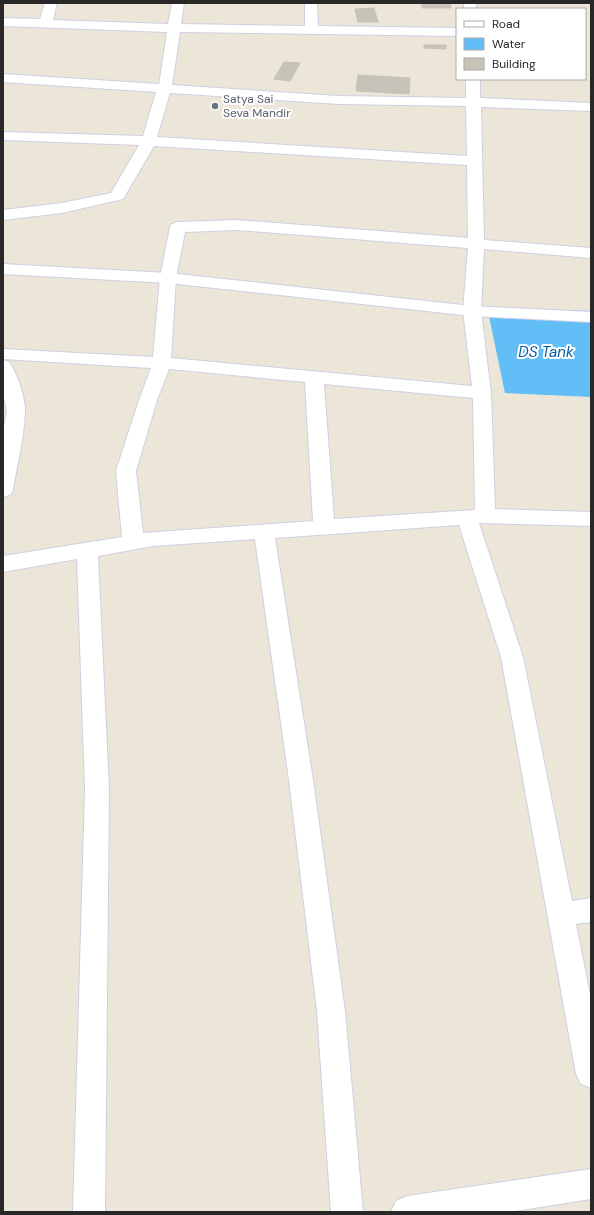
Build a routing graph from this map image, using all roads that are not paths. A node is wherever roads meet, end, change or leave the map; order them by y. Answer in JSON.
{"nodes":[{"id":1,"x":51,"y":3,"type":"edge"},
{"id":2,"x":178,"y":3,"type":"edge"},
{"id":3,"x":311,"y":3,"type":"edge"},
{"id":4,"x":3,"y":22,"type":"edge"},
{"id":5,"x":46,"y":24,"type":"junction"},
{"id":6,"x":174,"y":28,"type":"junction"},
{"id":7,"x":311,"y":30,"type":"junction"},
{"id":8,"x":456,"y":32,"type":"edge"},
{"id":9,"x":3,"y":78,"type":"edge"},
{"id":10,"x":473,"y":80,"type":"edge"},
{"id":11,"x":165,"y":88,"type":"junction"},
{"id":12,"x":473,"y":102,"type":"junction"},
{"id":13,"x":591,"y":107,"type":"edge"},
{"id":14,"x":3,"y":136,"type":"edge"},
{"id":15,"x":148,"y":141,"type":"junction"},
{"id":16,"x":474,"y":161,"type":"junction"},
{"id":17,"x":3,"y":215,"type":"edge"},
{"id":18,"x":476,"y":245,"type":"junction"},
{"id":19,"x":591,"y":253,"type":"edge"},
{"id":20,"x":3,"y":269,"type":"edge"},
{"id":21,"x":168,"y":278,"type":"junction"},
{"id":22,"x":472,"y":311,"type":"junction"},
{"id":23,"x":591,"y":317,"type":"edge"},
{"id":24,"x":3,"y":354,"type":"edge"},
{"id":25,"x":162,"y":363,"type":"junction"},
{"id":26,"x":3,"y":366,"type":"edge"},
{"id":27,"x":314,"y":378,"type":"junction"},
{"id":28,"x":482,"y":393,"type":"junction"},
{"id":29,"x":9,"y":413,"type":"edge"},
{"id":30,"x":3,"y":490,"type":"edge"},
{"id":31,"x":476,"y":517,"type":"junction"},
{"id":32,"x":591,"y":519,"type":"edge"},
{"id":33,"x":324,"y":528,"type":"junction"},
{"id":34,"x":264,"y":532,"type":"junction"},
{"id":35,"x":133,"y":542,"type":"junction"},
{"id":36,"x":87,"y":550,"type":"junction"},
{"id":37,"x":3,"y":564,"type":"edge"},
{"id":38,"x":591,"y":910,"type":"edge"},
{"id":39,"x":560,"y":914,"type":"junction"},
{"id":40,"x":591,"y":1074,"type":"edge"},
{"id":41,"x":591,"y":1184,"type":"edge"},
{"id":42,"x":89,"y":1212,"type":"edge"},
{"id":43,"x":347,"y":1212,"type":"edge"},
{"id":44,"x":407,"y":1212,"type":"edge"}],
"edges":[{"from":1,"to":5,"type":"street"},
{"from":2,"to":6,"type":"street"},
{"from":3,"to":7,"type":"street"},
{"from":4,"to":5,"type":"street"},
{"from":5,"to":6,"type":"street"},
{"from":6,"to":7,"type":"street"},
{"from":6,"to":11,"type":"street"},
{"from":7,"to":8,"type":"street"},
{"from":9,"to":11,"type":"street"},
{"from":10,"to":12,"type":"street"},
{"from":11,"to":12,"type":"street"},
{"from":11,"to":15,"type":"street"},
{"from":12,"to":13,"type":"street"},
{"from":12,"to":16,"type":"street"},
{"from":14,"to":15,"type":"street"},
{"from":15,"to":16,"type":"street"},
{"from":15,"to":17,"type":"street"},
{"from":16,"to":18,"type":"street"},
{"from":18,"to":19,"type":"street"},
{"from":18,"to":21,"type":"street"},
{"from":18,"to":22,"type":"street"},
{"from":20,"to":21,"type":"street"},
{"from":21,"to":22,"type":"street"},
{"from":21,"to":25,"type":"street"},
{"from":22,"to":23,"type":"street"},
{"from":22,"to":28,"type":"street"},
{"from":24,"to":25,"type":"street"},
{"from":25,"to":27,"type":"street"},
{"from":25,"to":35,"type":"street"},
{"from":26,"to":29,"type":"street"},
{"from":27,"to":28,"type":"street"},
{"from":27,"to":33,"type":"street"},
{"from":28,"to":31,"type":"street"},
{"from":29,"to":30,"type":"street"},
{"from":31,"to":32,"type":"street"},
{"from":31,"to":33,"type":"street"},
{"from":31,"to":39,"type":"street"},
{"from":33,"to":34,"type":"street"},
{"from":34,"to":35,"type":"street"},
{"from":34,"to":43,"type":"street"},
{"from":35,"to":36,"type":"street"},
{"from":36,"to":37,"type":"street"},
{"from":36,"to":42,"type":"street"},
{"from":38,"to":39,"type":"street"},
{"from":39,"to":40,"type":"street"},
{"from":41,"to":44,"type":"street"}]}
